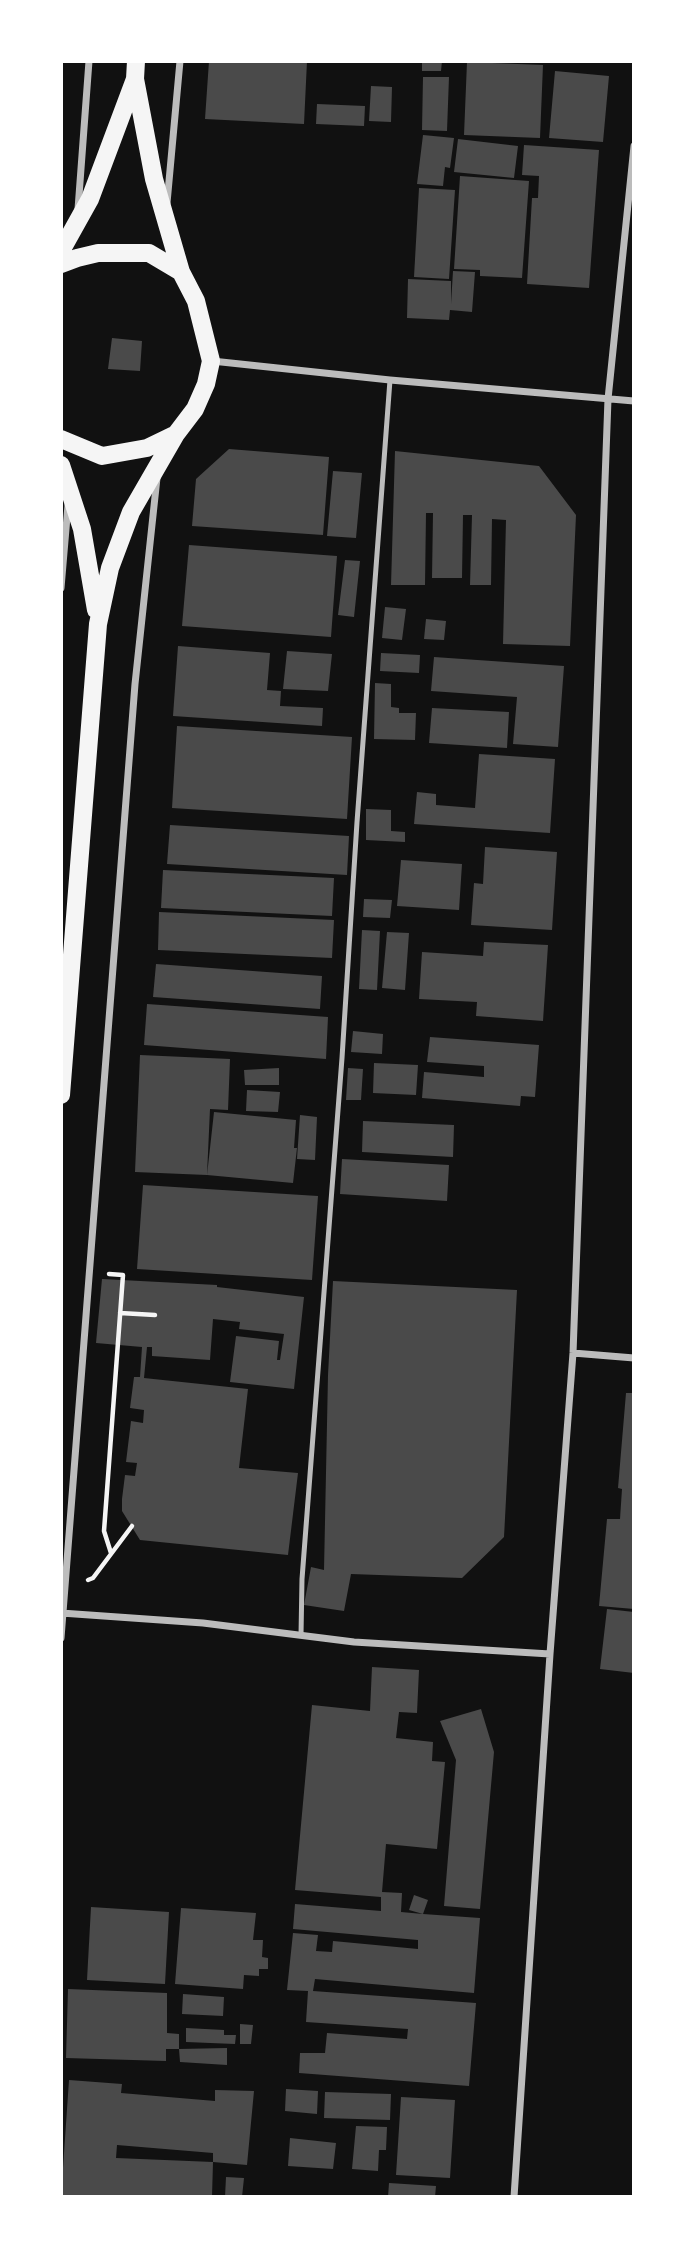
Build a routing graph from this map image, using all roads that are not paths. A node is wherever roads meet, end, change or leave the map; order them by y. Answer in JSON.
{"nodes":[{"id":1,"x":89,"y":61,"type":"edge"},
{"id":2,"x":180,"y":61,"type":"edge"},
{"id":3,"x":135,"y":70,"type":"edge"},
{"id":4,"x":634,"y":146,"type":"edge"},
{"id":5,"x":165,"y":222,"type":"junction"},
{"id":6,"x":77,"y":224,"type":"junction"},
{"id":7,"x":61,"y":251,"type":"edge"},
{"id":8,"x":61,"y":264,"type":"edge"},
{"id":9,"x":181,"y":272,"type":"junction"},
{"id":10,"x":211,"y":361,"type":"junction"},
{"id":11,"x":390,"y":380,"type":"junction"},
{"id":12,"x":608,"y":399,"type":"junction"},
{"id":13,"x":634,"y":401,"type":"edge"},
{"id":14,"x":176,"y":434,"type":"junction"},
{"id":15,"x":61,"y":439,"type":"edge"},
{"id":16,"x":61,"y":465,"type":"edge"},
{"id":17,"x":158,"y":470,"type":"junction"},
{"id":18,"x":69,"y":489,"type":"junction"},
{"id":19,"x":61,"y":589,"type":"edge"},
{"id":20,"x":98,"y":624,"type":"junction"},
{"id":21,"x":61,"y":1095,"type":"edge"},
{"id":22,"x":573,"y":1353,"type":"junction"},
{"id":23,"x":634,"y":1358,"type":"edge"},
{"id":24,"x":62,"y":1613,"type":"edge"},
{"id":25,"x":301,"y":1635,"type":"junction"},
{"id":26,"x":61,"y":1638,"type":"edge"},
{"id":27,"x":550,"y":1654,"type":"junction"},
{"id":28,"x":514,"y":2197,"type":"edge"}],
"edges":[{"from":1,"to":6,"type":"street"},
{"from":2,"to":5,"type":"street"},
{"from":3,"to":5,"type":"main road"},
{"from":3,"to":6,"type":"main road"},
{"from":4,"to":12,"type":"street"},
{"from":5,"to":9,"type":"main road"},
{"from":6,"to":7,"type":"main road"},
{"from":8,"to":9,"type":"main road"},
{"from":9,"to":10,"type":"main road"},
{"from":10,"to":11,"type":"street"},
{"from":10,"to":14,"type":"main road"},
{"from":11,"to":12,"type":"street"},
{"from":11,"to":25,"type":"lane"},
{"from":12,"to":13,"type":"street"},
{"from":12,"to":22,"type":"street"},
{"from":14,"to":15,"type":"main road"},
{"from":14,"to":17,"type":"main road"},
{"from":16,"to":18,"type":"main road"},
{"from":17,"to":20,"type":"main road"},
{"from":17,"to":24,"type":"street"},
{"from":18,"to":19,"type":"street"},
{"from":18,"to":20,"type":"main road"},
{"from":20,"to":21,"type":"main road"},
{"from":22,"to":23,"type":"street"},
{"from":22,"to":27,"type":"street"},
{"from":24,"to":25,"type":"street"},
{"from":24,"to":26,"type":"street"},
{"from":25,"to":27,"type":"street"},
{"from":27,"to":28,"type":"street"}]}
